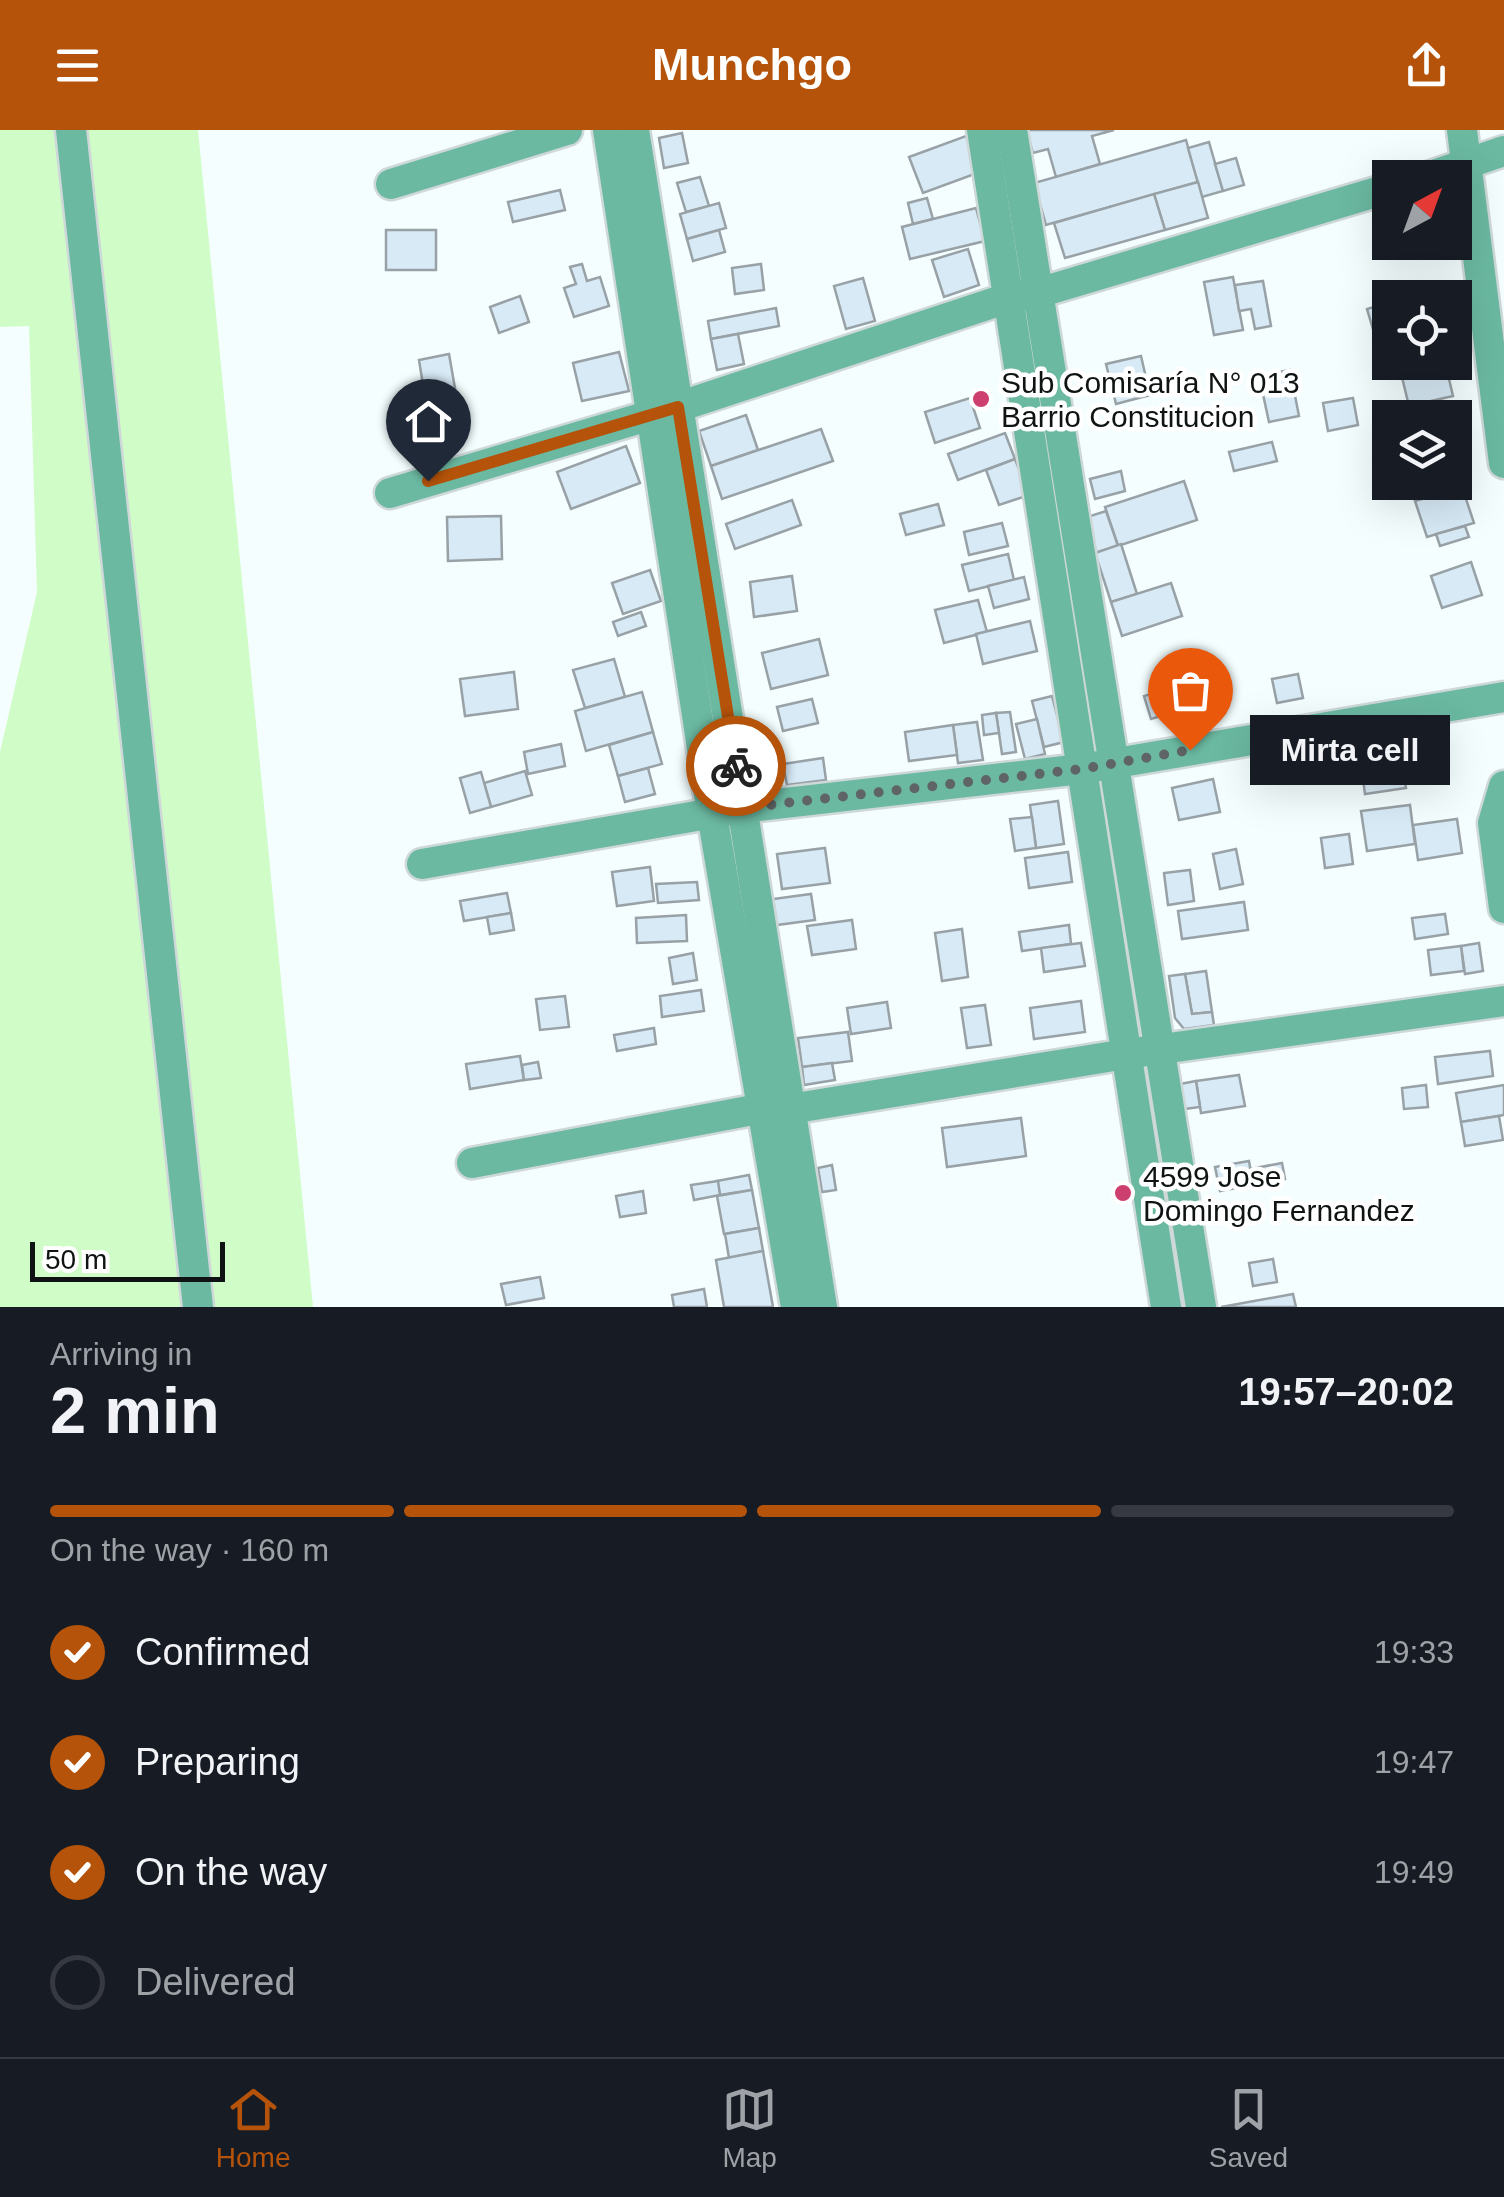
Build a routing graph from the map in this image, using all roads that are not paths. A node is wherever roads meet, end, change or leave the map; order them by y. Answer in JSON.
{"nodes":[{"id":1,"x":71,"y":130,"type":"edge"},
{"id":2,"x":567,"y":130,"type":"edge"},
{"id":3,"x":608,"y":130,"type":"edge"},
{"id":4,"x":634,"y":130,"type":"edge"},
{"id":5,"x":982,"y":130,"type":"edge"},
{"id":6,"x":1012,"y":130,"type":"edge"},
{"id":7,"x":1462,"y":130,"type":"edge"},
{"id":8,"x":1504,"y":151,"type":"edge"},
{"id":9,"x":1467,"y":160,"type":"edge"},
{"id":10,"x":1472,"y":162,"type":"edge"},
{"id":11,"x":390,"y":184,"type":"dead end"},
{"id":12,"x":1372,"y":193,"type":"edge"},
{"id":13,"x":1472,"y":196,"type":"edge"},
{"id":14,"x":1038,"y":293,"type":"junction"},
{"id":15,"x":1008,"y":298,"type":"junction"},
{"id":16,"x":665,"y":409,"type":"junction"},
{"id":17,"x":1504,"y":464,"type":"edge"},
{"id":18,"x":390,"y":493,"type":"dead end"},
{"id":19,"x":1504,"y":697,"type":"edge"},
{"id":20,"x":1114,"y":763,"type":"junction"},
{"id":21,"x":1082,"y":769,"type":"junction"},
{"id":22,"x":1504,"y":786,"type":"edge"},
{"id":23,"x":742,"y":808,"type":"junction"},
{"id":24,"x":712,"y":814,"type":"junction"},
{"id":25,"x":1499,"y":832,"type":"edge"},
{"id":26,"x":422,"y":864,"type":"dead end"},
{"id":27,"x":1504,"y":908,"type":"edge"},
{"id":28,"x":1504,"y":1001,"type":"edge"},
{"id":29,"x":1160,"y":1051,"type":"junction"},
{"id":30,"x":1126,"y":1054,"type":"junction"},
{"id":31,"x":777,"y":1108,"type":"junction"},
{"id":32,"x":472,"y":1163,"type":"dead end"},
{"id":33,"x":198,"y":1307,"type":"edge"},
{"id":34,"x":796,"y":1307,"type":"edge"},
{"id":35,"x":822,"y":1307,"type":"edge"},
{"id":36,"x":1166,"y":1307,"type":"edge"},
{"id":37,"x":1201,"y":1307,"type":"edge"}],
"edges":[{"from":1,"to":33,"type":"street"},
{"from":2,"to":11,"type":"street"},
{"from":3,"to":16,"type":"street"},
{"from":4,"to":16,"type":"street"},
{"from":5,"to":15,"type":"street"},
{"from":6,"to":14,"type":"street"},
{"from":7,"to":9,"type":"street"},
{"from":8,"to":10,"type":"street"},
{"from":12,"to":14,"type":"street"},
{"from":13,"to":17,"type":"street"},
{"from":14,"to":15,"type":"street"},
{"from":14,"to":20,"type":"street"},
{"from":15,"to":16,"type":"street"},
{"from":15,"to":21,"type":"street"},
{"from":16,"to":18,"type":"street"},
{"from":16,"to":23,"type":"street"},
{"from":16,"to":24,"type":"street"},
{"from":19,"to":20,"type":"street"},
{"from":20,"to":21,"type":"street"},
{"from":20,"to":29,"type":"street"},
{"from":21,"to":23,"type":"street"},
{"from":21,"to":30,"type":"street"},
{"from":22,"to":25,"type":"street"},
{"from":23,"to":24,"type":"street"},
{"from":23,"to":31,"type":"street"},
{"from":24,"to":26,"type":"street"},
{"from":24,"to":31,"type":"street"},
{"from":25,"to":27,"type":"street"},
{"from":28,"to":29,"type":"street"},
{"from":29,"to":30,"type":"street"},
{"from":29,"to":37,"type":"street"},
{"from":30,"to":31,"type":"street"},
{"from":30,"to":36,"type":"street"},
{"from":31,"to":32,"type":"street"},
{"from":31,"to":34,"type":"street"},
{"from":31,"to":35,"type":"street"}]}
